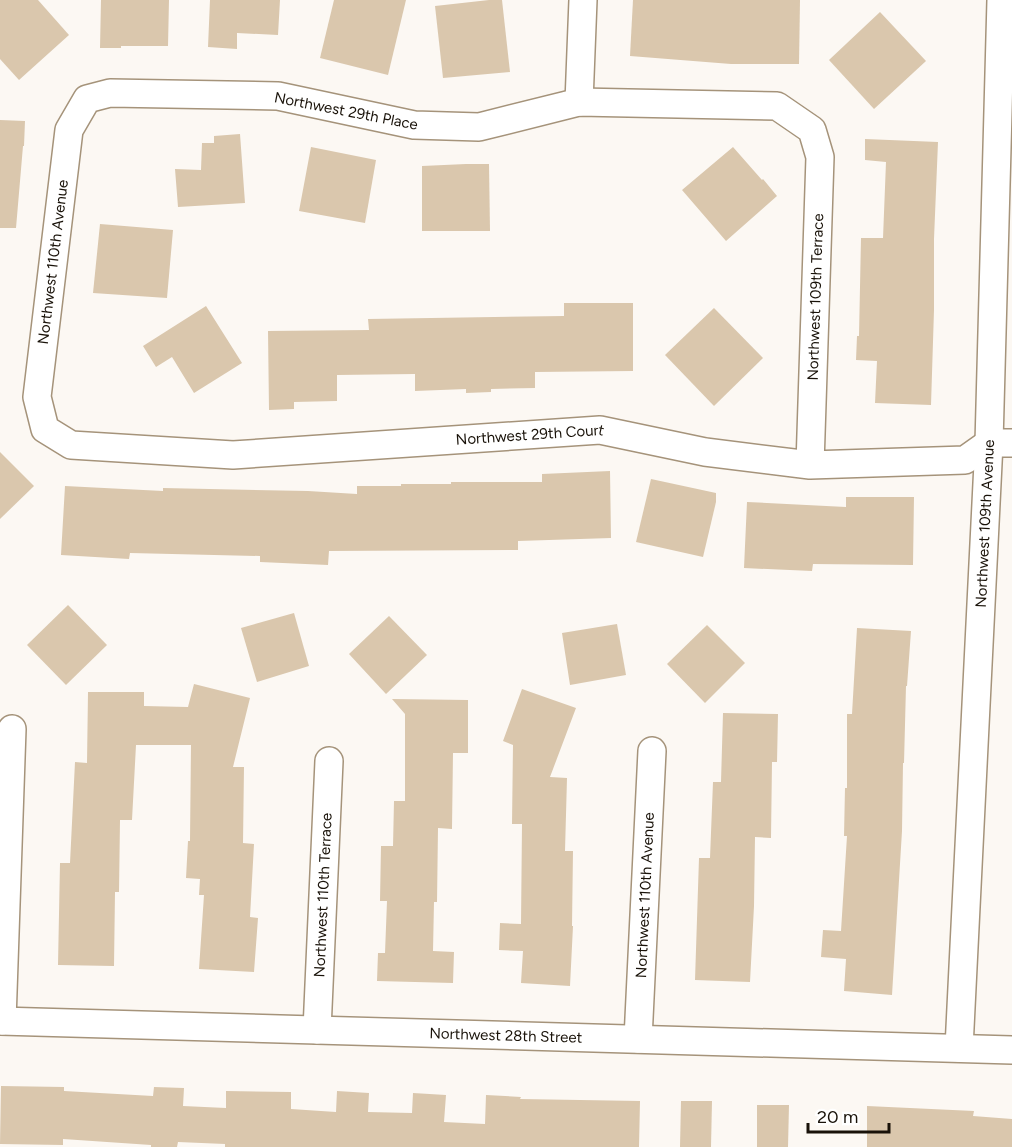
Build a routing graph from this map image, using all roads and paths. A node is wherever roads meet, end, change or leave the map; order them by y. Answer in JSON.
{"nodes":[{"id":1,"x":583,"y":0,"type":"edge"},
{"id":2,"x":1001,"y":0,"type":"edge"},
{"id":3,"x":87,"y":99,"type":"joint"},
{"id":4,"x":579,"y":102,"type":"junction"},
{"id":5,"x":812,"y":130,"type":"joint"},
{"id":6,"x":45,"y":429,"type":"joint"},
{"id":7,"x":1001,"y":443,"type":"edge"},
{"id":8,"x":810,"y":465,"type":"junction"},
{"id":9,"x":12,"y":729,"type":"dead end"},
{"id":10,"x":652,"y":751,"type":"dead end"},
{"id":11,"x":329,"y":761,"type":"dead end"},
{"id":12,"x":1,"y":1021,"type":"edge"},
{"id":13,"x":316,"y":1030,"type":"junction"},
{"id":14,"x":638,"y":1039,"type":"junction"},
{"id":15,"x":959,"y":1048,"type":"junction"},
{"id":16,"x":1012,"y":1050,"type":"edge"}],
"edges":[{"from":1,"to":4,"type":"street"},
{"from":2,"to":7,"type":"street","name":"Northwest 109th Avenue"},
{"from":3,"to":4,"type":"street","name":"Northwest 29th Place"},
{"from":3,"to":6,"type":"street","name":"Northwest 110th Avenue"},
{"from":4,"to":5,"type":"street","name":"Northwest 29th Place"},
{"from":5,"to":8,"type":"street","name":"Northwest 109th Terrace"},
{"from":6,"to":8,"type":"street","name":"Northwest 29th Court"},
{"from":7,"to":8,"type":"street","name":"Northwest 29th Court"},
{"from":7,"to":15,"type":"street","name":"Northwest 109th Avenue"},
{"from":9,"to":12,"type":"street"},
{"from":10,"to":14,"type":"street","name":"Northwest 110th Avenue"},
{"from":11,"to":13,"type":"street","name":"Northwest 110th Terrace"},
{"from":12,"to":13,"type":"street","name":"Northwest 28th Street"},
{"from":13,"to":14,"type":"street","name":"Northwest 28th Street"},
{"from":14,"to":15,"type":"street","name":"Northwest 28th Street"},
{"from":15,"to":16,"type":"street","name":"Northwest 28th Street"}]}
